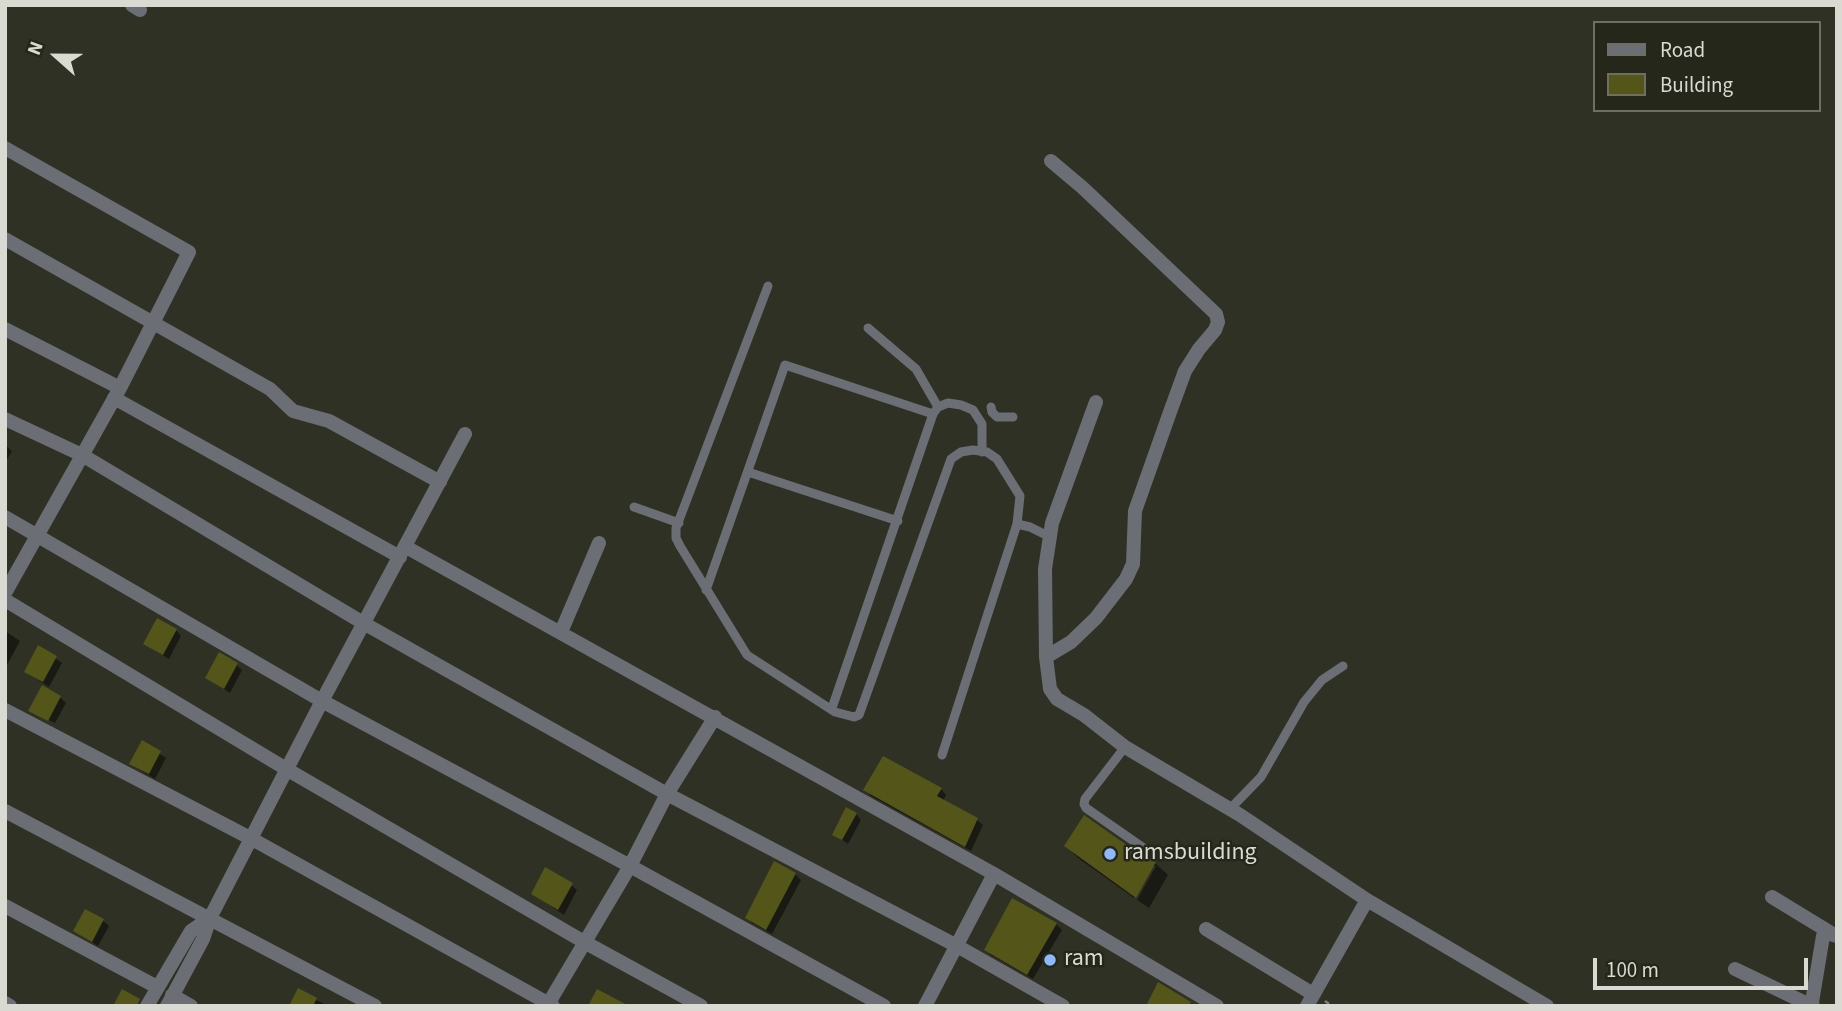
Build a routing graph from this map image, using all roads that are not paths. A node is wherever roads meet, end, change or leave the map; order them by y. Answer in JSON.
{"nodes":[{"id":1,"x":5,"y":148,"type":"edge"},
{"id":2,"x":1051,"y":160,"type":"dead end"},
{"id":3,"x":5,"y":239,"type":"edge"},
{"id":4,"x":768,"y":286,"type":"dead end"},
{"id":5,"x":153,"y":322,"type":"junction"},
{"id":6,"x":868,"y":328,"type":"dead end"},
{"id":7,"x":5,"y":330,"type":"edge"},
{"id":8,"x":117,"y":393,"type":"junction"},
{"id":9,"x":1096,"y":402,"type":"dead end"},
{"id":10,"x":991,"y":407,"type":"dead end"},
{"id":11,"x":935,"y":411,"type":"junction"},
{"id":12,"x":997,"y":417,"type":"junction"},
{"id":13,"x":1013,"y":417,"type":"dead end"},
{"id":14,"x":5,"y":419,"type":"edge"},
{"id":15,"x":982,"y":431,"type":"junction"},
{"id":16,"x":465,"y":434,"type":"dead end"},
{"id":17,"x":982,"y":452,"type":"junction"},
{"id":18,"x":82,"y":455,"type":"junction"},
{"id":19,"x":748,"y":472,"type":"junction"},
{"id":20,"x":440,"y":482,"type":"junction"},
{"id":21,"x":634,"y":507,"type":"dead end"},
{"id":22,"x":5,"y":517,"type":"edge"},
{"id":23,"x":898,"y":521,"type":"junction"},
{"id":24,"x":679,"y":523,"type":"junction"},
{"id":25,"x":1017,"y":524,"type":"junction"},
{"id":26,"x":38,"y":534,"type":"junction"},
{"id":27,"x":1050,"y":537,"type":"junction"},
{"id":28,"x":599,"y":543,"type":"dead end"},
{"id":29,"x":403,"y":552,"type":"junction"},
{"id":30,"x":706,"y":590,"type":"junction"},
{"id":31,"x":5,"y":593,"type":"edge"},
{"id":32,"x":5,"y":600,"type":"edge"},
{"id":33,"x":365,"y":624,"type":"junction"},
{"id":34,"x":561,"y":632,"type":"junction"},
{"id":35,"x":1046,"y":657,"type":"junction"},
{"id":36,"x":1343,"y":666,"type":"dead end"},
{"id":37,"x":322,"y":701,"type":"junction"},
{"id":38,"x":831,"y":708,"type":"junction"},
{"id":39,"x":5,"y":710,"type":"edge"},
{"id":40,"x":715,"y":717,"type":"junction"},
{"id":41,"x":1125,"y":747,"type":"junction"},
{"id":42,"x":942,"y":755,"type":"dead end"},
{"id":43,"x":288,"y":770,"type":"junction"},
{"id":44,"x":667,"y":794,"type":"junction"},
{"id":45,"x":1230,"y":809,"type":"junction"},
{"id":46,"x":5,"y":811,"type":"edge"},
{"id":47,"x":252,"y":839,"type":"junction"},
{"id":48,"x":1145,"y":849,"type":"dead end"},
{"id":49,"x":630,"y":866,"type":"junction"},
{"id":50,"x":994,"y":874,"type":"junction"},
{"id":51,"x":1772,"y":897,"type":"dead end"},
{"id":52,"x":1367,"y":900,"type":"junction"},
{"id":53,"x":5,"y":906,"type":"edge"},
{"id":54,"x":211,"y":918,"type":"junction"},
{"id":55,"x":1206,"y":929,"type":"dead end"},
{"id":56,"x":1834,"y":934,"type":"edge"},
{"id":57,"x":586,"y":943,"type":"junction"},
{"id":58,"x":957,"y":946,"type":"junction"},
{"id":59,"x":1735,"y":969,"type":"dead end"},
{"id":60,"x":158,"y":986,"type":"junction"},
{"id":61,"x":169,"y":1000,"type":"edge"},
{"id":62,"x":1310,"y":1000,"type":"edge"},
{"id":63,"x":549,"y":1005,"type":"edge"},
{"id":64,"x":147,"y":1006,"type":"edge"},
{"id":65,"x":191,"y":1006,"type":"edge"},
{"id":66,"x":375,"y":1006,"type":"edge"},
{"id":67,"x":701,"y":1006,"type":"edge"},
{"id":68,"x":884,"y":1006,"type":"edge"},
{"id":69,"x":925,"y":1006,"type":"edge"},
{"id":70,"x":1063,"y":1006,"type":"edge"},
{"id":71,"x":1217,"y":1006,"type":"edge"},
{"id":72,"x":1547,"y":1006,"type":"edge"},
{"id":73,"x":1813,"y":1006,"type":"edge"}],
"edges":[{"from":1,"to":5,"type":"street"},
{"from":2,"to":35,"type":"street"},
{"from":3,"to":5,"type":"street"},
{"from":4,"to":24,"type":"lane"},
{"from":5,"to":8,"type":"street"},
{"from":5,"to":20,"type":"street"},
{"from":6,"to":11,"type":"lane"},
{"from":7,"to":8,"type":"street"},
{"from":8,"to":18,"type":"street"},
{"from":8,"to":29,"type":"street"},
{"from":9,"to":27,"type":"street"},
{"from":10,"to":12,"type":"lane"},
{"from":11,"to":15,"type":"lane"},
{"from":11,"to":19,"type":"lane"},
{"from":11,"to":23,"type":"lane"},
{"from":12,"to":13,"type":"lane"},
{"from":12,"to":15,"type":"lane"},
{"from":14,"to":18,"type":"street"},
{"from":15,"to":17,"type":"lane"},
{"from":16,"to":20,"type":"street"},
{"from":17,"to":25,"type":"lane"},
{"from":17,"to":38,"type":"lane"},
{"from":18,"to":26,"type":"street"},
{"from":18,"to":33,"type":"street"},
{"from":19,"to":23,"type":"lane"},
{"from":19,"to":30,"type":"lane"},
{"from":20,"to":29,"type":"street"},
{"from":21,"to":24,"type":"lane"},
{"from":22,"to":26,"type":"street"},
{"from":23,"to":38,"type":"lane"},
{"from":24,"to":30,"type":"lane"},
{"from":25,"to":27,"type":"lane"},
{"from":25,"to":42,"type":"lane"},
{"from":26,"to":31,"type":"street"},
{"from":26,"to":37,"type":"street"},
{"from":27,"to":35,"type":"street"},
{"from":28,"to":34,"type":"street"},
{"from":29,"to":33,"type":"street"},
{"from":29,"to":34,"type":"street"},
{"from":30,"to":38,"type":"lane"},
{"from":32,"to":43,"type":"street"},
{"from":33,"to":37,"type":"street"},
{"from":33,"to":44,"type":"street"},
{"from":34,"to":40,"type":"street"},
{"from":35,"to":41,"type":"street"},
{"from":36,"to":45,"type":"lane"},
{"from":37,"to":43,"type":"street"},
{"from":37,"to":49,"type":"street"},
{"from":39,"to":47,"type":"street"},
{"from":40,"to":44,"type":"street"},
{"from":40,"to":50,"type":"street"},
{"from":41,"to":45,"type":"street"},
{"from":41,"to":48,"type":"lane"},
{"from":43,"to":47,"type":"street"},
{"from":43,"to":57,"type":"street"},
{"from":44,"to":49,"type":"street"},
{"from":44,"to":58,"type":"street"},
{"from":45,"to":52,"type":"street"},
{"from":46,"to":54,"type":"street"},
{"from":47,"to":54,"type":"street"},
{"from":47,"to":63,"type":"street"},
{"from":49,"to":57,"type":"street"},
{"from":49,"to":68,"type":"street"},
{"from":50,"to":58,"type":"street"},
{"from":50,"to":71,"type":"street"},
{"from":51,"to":56,"type":"street"},
{"from":52,"to":62,"type":"street"},
{"from":52,"to":72,"type":"street"},
{"from":53,"to":60,"type":"street"},
{"from":54,"to":60,"type":"street"},
{"from":54,"to":61,"type":"street"},
{"from":54,"to":66,"type":"street"},
{"from":55,"to":62,"type":"street"},
{"from":56,"to":73,"type":"street"},
{"from":57,"to":63,"type":"street"},
{"from":57,"to":67,"type":"street"},
{"from":58,"to":69,"type":"street"},
{"from":58,"to":70,"type":"street"},
{"from":59,"to":73,"type":"street"},
{"from":60,"to":64,"type":"street"},
{"from":61,"to":65,"type":"street"}]}
